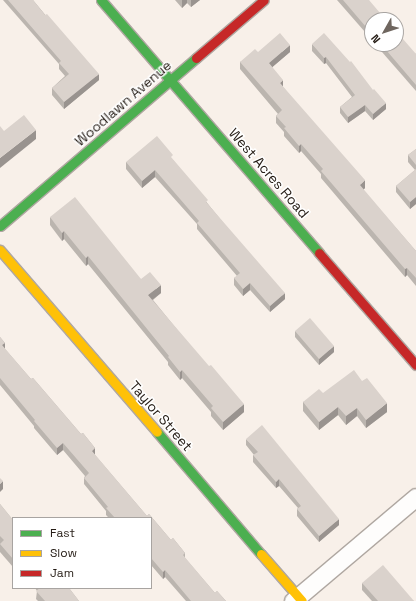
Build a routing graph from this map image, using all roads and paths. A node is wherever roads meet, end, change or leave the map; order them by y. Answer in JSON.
{"nodes":[{"id":1,"x":101,"y":0,"type":"edge"},
{"id":2,"x":264,"y":0,"type":"edge"},
{"id":3,"x":170,"y":80,"type":"junction"},
{"id":4,"x":0,"y":226,"type":"edge"},
{"id":5,"x":0,"y":250,"type":"edge"},
{"id":6,"x":416,"y":365,"type":"edge"},
{"id":7,"x":416,"y":497,"type":"edge"},
{"id":8,"x":298,"y":600,"type":"edge"}],
"edges":[{"from":1,"to":3,"type":"street","name":"West Acres Road"},
{"from":2,"to":3,"type":"street","name":"Woodlawn Avenue"},
{"from":3,"to":4,"type":"street","name":"Woodlawn Avenue"},
{"from":3,"to":6,"type":"street","name":"West Acres Road"},
{"from":5,"to":8,"type":"street","name":"Taylor Street"},
{"from":7,"to":8,"type":"street"}]}
